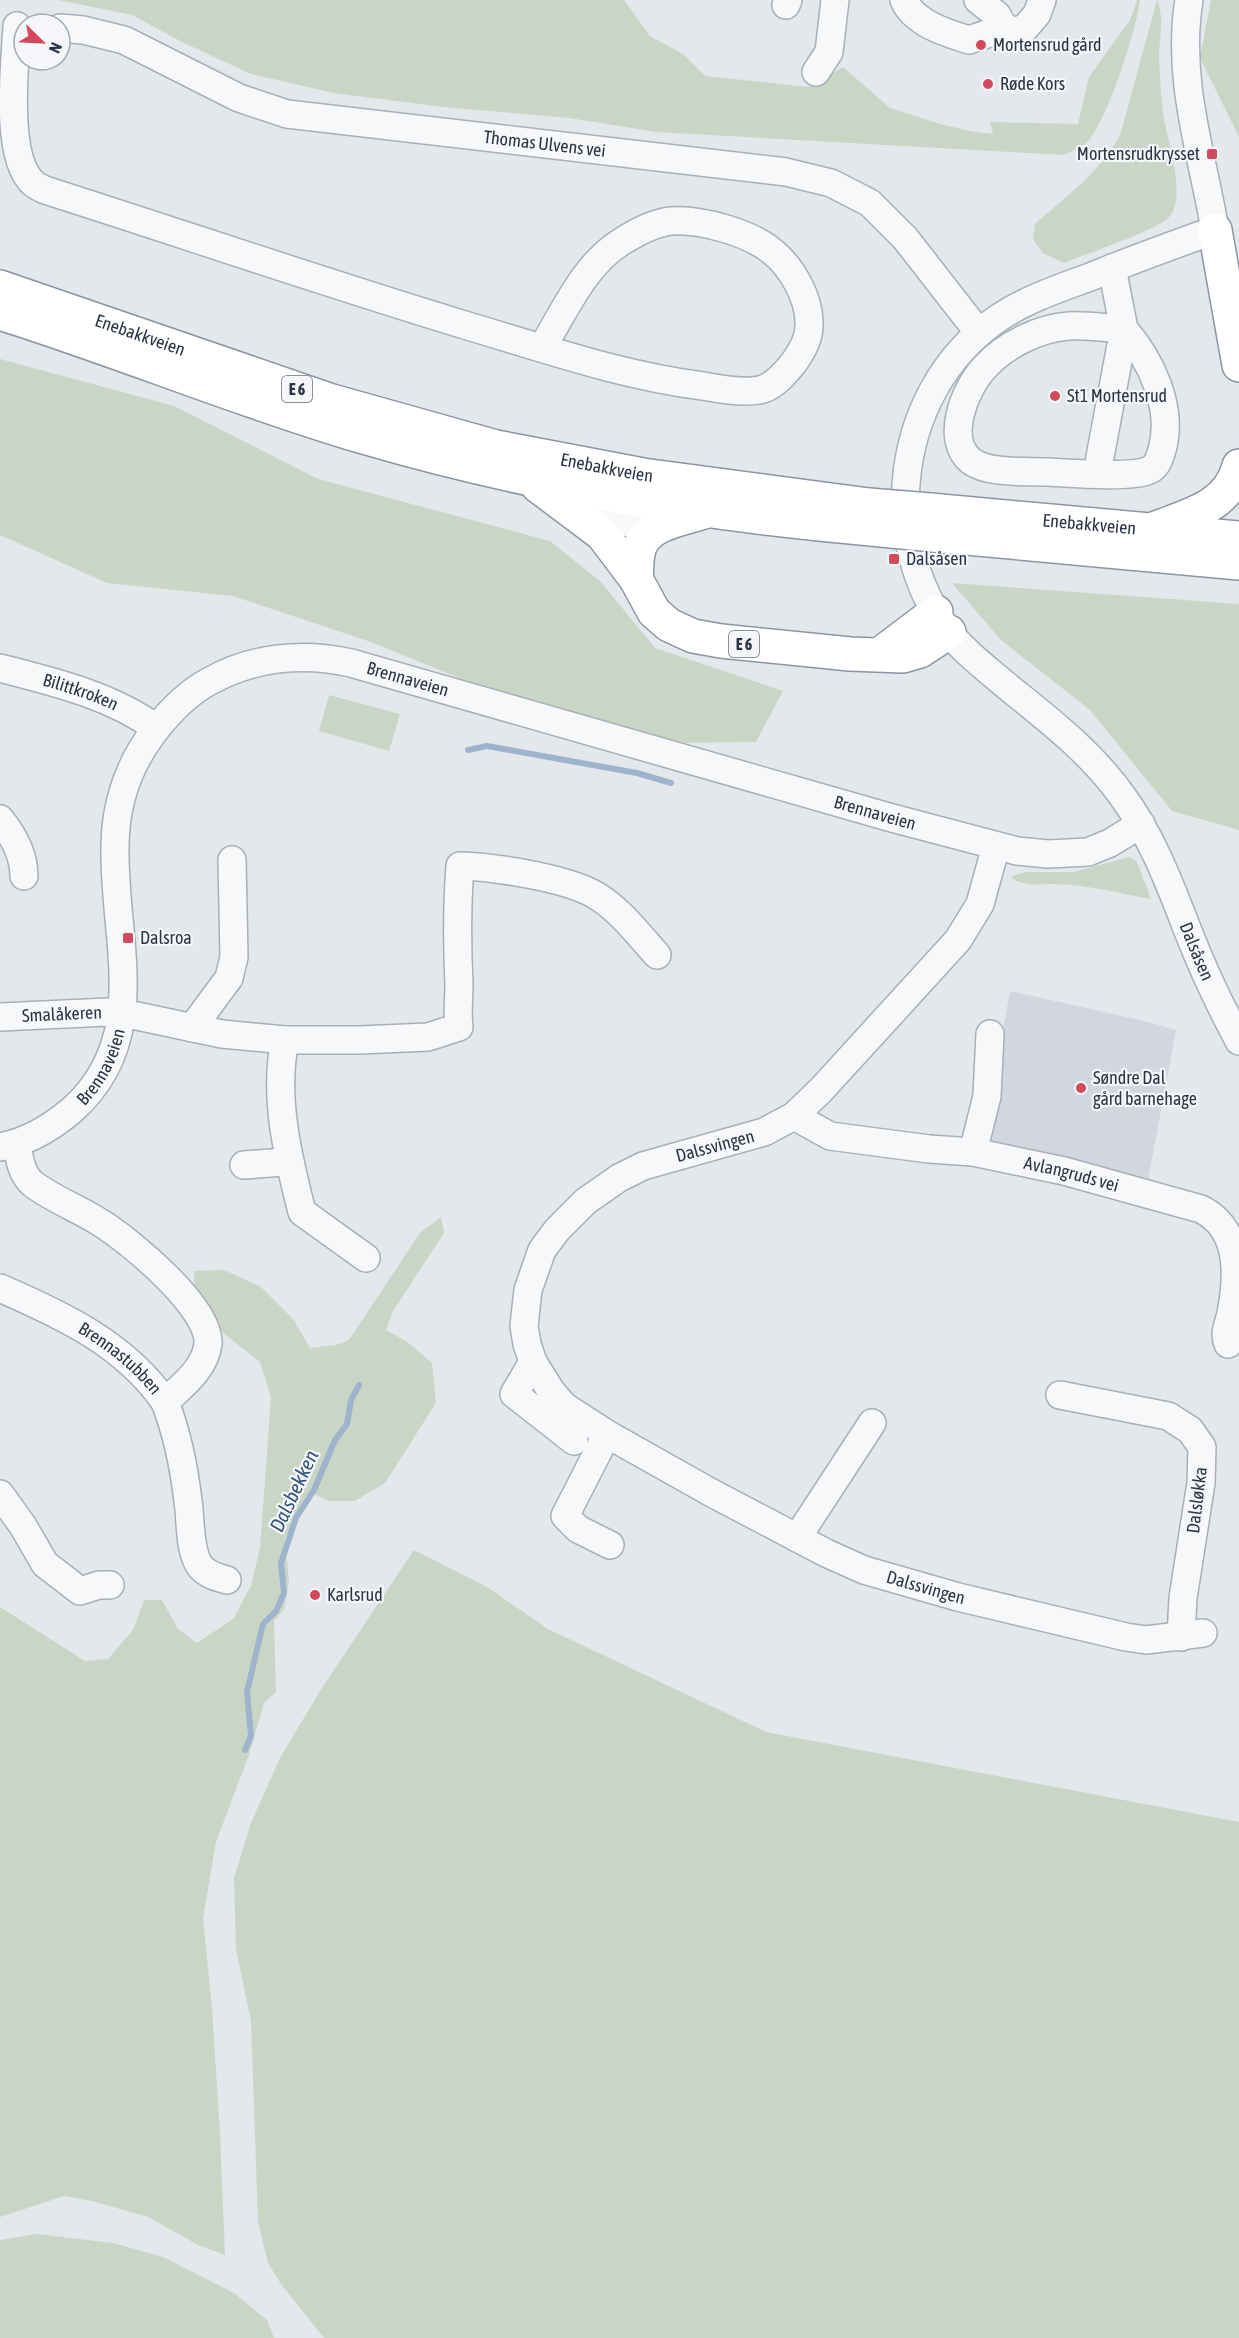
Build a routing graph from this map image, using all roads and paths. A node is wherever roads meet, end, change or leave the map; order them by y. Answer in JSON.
{"nodes":[{"id":1,"x":835,"y":0,"type":"edge"},
{"id":2,"x":904,"y":0,"type":"edge"},
{"id":3,"x":978,"y":0,"type":"edge"},
{"id":4,"x":1189,"y":0,"type":"edge"},
{"id":5,"x":1049,"y":2,"type":"edge"},
{"id":6,"x":1004,"y":28,"type":"junction"},
{"id":7,"x":72,"y":29,"type":"edge"},
{"id":8,"x":12,"y":47,"type":"edge"},
{"id":9,"x":816,"y":72,"type":"dead end"},
{"id":10,"x":7,"y":98,"type":"edge"},
{"id":11,"x":1215,"y":230,"type":"junction"},
{"id":12,"x":1112,"y":268,"type":"junction"},
{"id":13,"x":0,"y":287,"type":"edge"},
{"id":14,"x":0,"y":313,"type":"edge"},
{"id":15,"x":1124,"y":329,"type":"junction"},
{"id":16,"x":979,"y":333,"type":"junction"},
{"id":17,"x":542,"y":348,"type":"junction"},
{"id":18,"x":1239,"y":365,"type":"edge"},
{"id":19,"x":1239,"y":466,"type":"edge"},
{"id":20,"x":1097,"y":473,"type":"junction"},
{"id":21,"x":529,"y":479,"type":"junction"},
{"id":22,"x":710,"y":511,"type":"junction"},
{"id":23,"x":578,"y":514,"type":"junction"},
{"id":24,"x":870,"y":517,"type":"junction"},
{"id":25,"x":931,"y":523,"type":"junction"},
{"id":26,"x":658,"y":528,"type":"junction"},
{"id":27,"x":1148,"y":531,"type":"junction"},
{"id":28,"x":1239,"y":538,"type":"edge"},
{"id":29,"x":1239,"y":563,"type":"edge"},
{"id":30,"x":636,"y":579,"type":"junction"},
{"id":31,"x":942,"y":622,"type":"junction"},
{"id":32,"x":0,"y":668,"type":"edge"},
{"id":33,"x":156,"y":728,"type":"junction"},
{"id":34,"x":0,"y":819,"type":"edge"},
{"id":35,"x":1141,"y":825,"type":"junction"},
{"id":36,"x":996,"y":846,"type":"junction"},
{"id":37,"x":232,"y":860,"type":"dead end"},
{"id":38,"x":24,"y":876,"type":"dead end"},
{"id":39,"x":657,"y":955,"type":"dead end"},
{"id":40,"x":122,"y":1014,"type":"junction"},
{"id":41,"x":0,"y":1017,"type":"edge"},
{"id":42,"x":192,"y":1028,"type":"junction"},
{"id":43,"x":990,"y":1034,"type":"dead end"},
{"id":44,"x":285,"y":1040,"type":"junction"},
{"id":45,"x":1239,"y":1041,"type":"edge"},
{"id":46,"x":794,"y":1116,"type":"junction"},
{"id":47,"x":8,"y":1145,"type":"edge"},
{"id":48,"x":973,"y":1152,"type":"junction"},
{"id":49,"x":284,"y":1162,"type":"dead end"},
{"id":50,"x":243,"y":1165,"type":"dead end"},
{"id":51,"x":366,"y":1258,"type":"dead end"},
{"id":52,"x":0,"y":1288,"type":"edge"},
{"id":53,"x":1228,"y":1344,"type":"dead end"},
{"id":54,"x":533,"y":1362,"type":"junction"},
{"id":55,"x":1060,"y":1395,"type":"dead end"},
{"id":56,"x":165,"y":1401,"type":"junction"},
{"id":57,"x":872,"y":1424,"type":"dead end"},
{"id":58,"x":607,"y":1434,"type":"junction"},
{"id":59,"x":574,"y":1441,"type":"dead end"},
{"id":60,"x":0,"y":1494,"type":"edge"},
{"id":61,"x":797,"y":1538,"type":"junction"},
{"id":62,"x":610,"y":1545,"type":"dead end"},
{"id":63,"x":227,"y":1580,"type":"dead end"},
{"id":64,"x":110,"y":1585,"type":"dead end"},
{"id":65,"x":1192,"y":1635,"type":"joint"}],
"edges":[{"from":1,"to":9,"type":"street"},
{"from":2,"to":6,"type":"street"},
{"from":3,"to":6,"type":"street"},
{"from":4,"to":11,"type":"street"},
{"from":5,"to":6,"type":"street"},
{"from":7,"to":16,"type":"street","name":"Thomas Ulvens vei"},
{"from":8,"to":10,"type":"street"},
{"from":10,"to":17,"type":"street"},
{"from":11,"to":12,"type":"street","name":"Dalsåsen"},
{"from":11,"to":18,"type":"highway"},
{"from":12,"to":15,"type":"street"},
{"from":12,"to":16,"type":"street","name":"Dalsåsen"},
{"from":13,"to":24,"type":"highway","name":"Enebakkveien","number":"E 6"},
{"from":14,"to":21,"type":"highway","name":"Enebakkveien","number":"E 6"},
{"from":15,"to":20,"type":"street"},
{"from":15,"to":20,"type":"street"},
{"from":15,"to":20,"type":"street"},
{"from":16,"to":31,"type":"street","name":"Dalsåsen"},
{"from":17,"to":17,"type":"street"},
{"from":19,"to":27,"type":"highway","number":"E 6"},
{"from":21,"to":22,"type":"highway","name":"Enebakkveien","number":"E 6"},
{"from":21,"to":23,"type":"highway"},
{"from":22,"to":24,"type":"highway","name":"Enebakkveien","number":"E 6"},
{"from":22,"to":26,"type":"highway"},
{"from":23,"to":26,"type":"street"},
{"from":23,"to":30,"type":"highway","number":"E 6"},
{"from":24,"to":25,"type":"highway","name":"Enebakkveien","number":"E 6","bridge":true},
{"from":25,"to":27,"type":"highway","name":"Enebakkveien","number":"E 6"},
{"from":25,"to":29,"type":"highway","name":"Enebakkveien","number":"E 6"},
{"from":26,"to":30,"type":"highway"},
{"from":27,"to":28,"type":"highway","name":"Enebakkveien","number":"E 6"},
{"from":30,"to":31,"type":"highway","number":"E 6"},
{"from":31,"to":35,"type":"street","name":"Dalsåsen"},
{"from":32,"to":33,"type":"street","name":"Bilittkroken"},
{"from":33,"to":36,"type":"street","name":"Brennaveien"},
{"from":33,"to":40,"type":"street","name":"Brennaveien"},
{"from":34,"to":38,"type":"street"},
{"from":35,"to":36,"type":"street","name":"Brennaveien"},
{"from":35,"to":45,"type":"street","name":"Dalsåsen"},
{"from":36,"to":46,"type":"street","name":"Dalssvingen"},
{"from":37,"to":42,"type":"street"},
{"from":39,"to":44,"type":"street"},
{"from":40,"to":41,"type":"street","name":"Smalåkeren"},
{"from":40,"to":42,"type":"street"},
{"from":40,"to":47,"type":"street","name":"Brennaveien"},
{"from":42,"to":44,"type":"street"},
{"from":43,"to":48,"type":"street"},
{"from":44,"to":51,"type":"street"},
{"from":46,"to":48,"type":"street","name":"Avlangruds vei"},
{"from":46,"to":54,"type":"street","name":"Dalssvingen"},
{"from":47,"to":56,"type":"street","name":"Brennastubben"},
{"from":48,"to":53,"type":"street","name":"Avlangruds vei"},
{"from":49,"to":50,"type":"street"},
{"from":52,"to":56,"type":"street","name":"Brennastubben"},
{"from":54,"to":58,"type":"street","name":"Dalssvingen"},
{"from":54,"to":59,"type":"street"},
{"from":55,"to":65,"type":"street","name":"Dalsløkka"},
{"from":56,"to":63,"type":"street"},
{"from":57,"to":61,"type":"street"},
{"from":58,"to":61,"type":"street","name":"Dalssvingen"},
{"from":58,"to":62,"type":"street"},
{"from":60,"to":64,"type":"street"},
{"from":61,"to":65,"type":"street","name":"Dalssvingen"}]}
